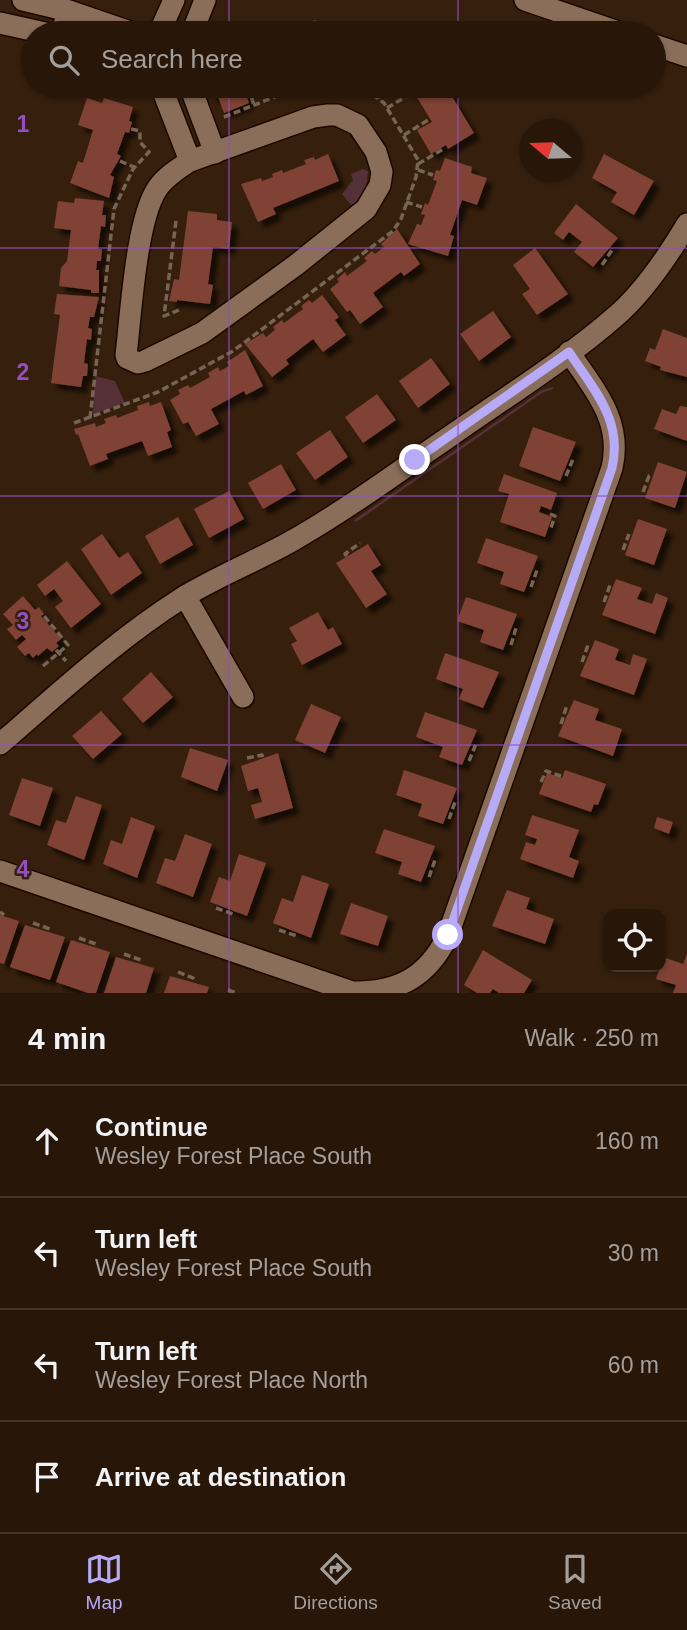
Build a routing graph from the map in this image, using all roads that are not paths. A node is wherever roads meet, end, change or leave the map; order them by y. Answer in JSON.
{"nodes":[{"id":1,"x":23,"y":0,"type":"edge"},
{"id":2,"x":174,"y":0,"type":"edge"},
{"id":3,"x":525,"y":0,"type":"edge"},
{"id":4,"x":203,"y":1,"type":"edge"},
{"id":5,"x":69,"y":11,"type":"junction"},
{"id":6,"x":65,"y":21,"type":"edge"},
{"id":7,"x":98,"y":21,"type":"edge"},
{"id":8,"x":163,"y":21,"type":"edge"},
{"id":9,"x":196,"y":21,"type":"edge"},
{"id":10,"x":586,"y":21,"type":"edge"},
{"id":11,"x":0,"y":23,"type":"edge"},
{"id":12,"x":21,"y":28,"type":"edge"},
{"id":13,"x":666,"y":49,"type":"edge"},
{"id":14,"x":687,"y":56,"type":"edge"},
{"id":15,"x":166,"y":98,"type":"edge"},
{"id":16,"x":194,"y":98,"type":"edge"},
{"id":17,"x":215,"y":153,"type":"junction"},
{"id":18,"x":190,"y":161,"type":"junction"},
{"id":19,"x":687,"y":224,"type":"edge"},
{"id":20,"x":569,"y":352,"type":"junction"},
{"id":21,"x":184,"y":596,"type":"junction"},
{"id":22,"x":243,"y":697,"type":"dead end"},
{"id":23,"x":0,"y":744,"type":"edge"},
{"id":24,"x":0,"y":871,"type":"edge"}],
"edges":[{"from":1,"to":5,"type":"street"},
{"from":2,"to":8,"type":"street"},
{"from":3,"to":10,"type":"street"},
{"from":4,"to":9,"type":"street"},
{"from":5,"to":6,"type":"street"},
{"from":5,"to":7,"type":"street"},
{"from":11,"to":12,"type":"street"},
{"from":13,"to":14,"type":"street"},
{"from":15,"to":18,"type":"street"},
{"from":16,"to":17,"type":"street"},
{"from":17,"to":18,"type":"street"},
{"from":17,"to":18,"type":"street"},
{"from":19,"to":20,"type":"street"},
{"from":20,"to":21,"type":"street"},
{"from":20,"to":24,"type":"street"},
{"from":21,"to":22,"type":"street"},
{"from":21,"to":23,"type":"street"}]}
